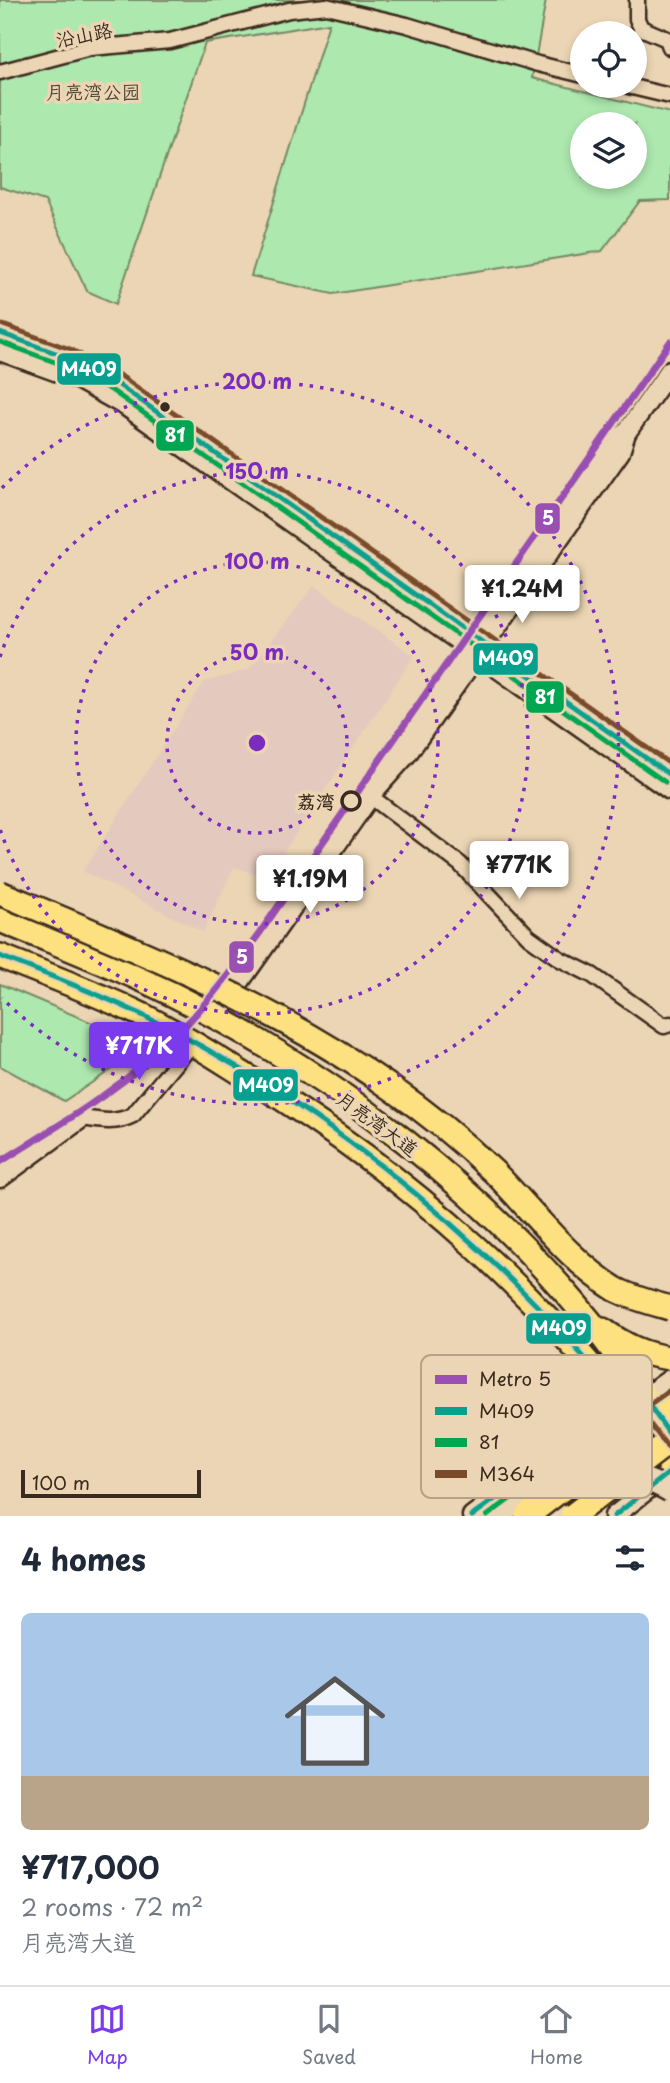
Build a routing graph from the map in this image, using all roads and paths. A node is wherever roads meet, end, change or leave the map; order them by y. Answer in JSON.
{"nodes":[{"id":1,"x":638,"y":0,"type":"edge"},
{"id":2,"x":670,"y":47,"type":"edge"},
{"id":3,"x":0,"y":72,"type":"edge"},
{"id":4,"x":570,"y":72,"type":"edge"},
{"id":5,"x":647,"y":91,"type":"edge"},
{"id":6,"x":670,"y":96,"type":"edge"},
{"id":7,"x":0,"y":333,"type":"edge"},
{"id":8,"x":0,"y":351,"type":"edge"},
{"id":9,"x":670,"y":370,"type":"edge"},
{"id":10,"x":476,"y":645,"type":"junction"},
{"id":11,"x":670,"y":775,"type":"edge"},
{"id":12,"x":670,"y":790,"type":"edge"},
{"id":13,"x":372,"y":793,"type":"junction"},
{"id":14,"x":0,"y":893,"type":"edge"},
{"id":15,"x":0,"y":920,"type":"edge"},
{"id":16,"x":0,"y":956,"type":"edge"},
{"id":17,"x":215,"y":1017,"type":"junction"},
{"id":18,"x":670,"y":1024,"type":"edge"},
{"id":19,"x":193,"y":1043,"type":"junction"},
{"id":20,"x":82,"y":1118,"type":"joint"},
{"id":21,"x":0,"y":1178,"type":"edge"},
{"id":22,"x":577,"y":1307,"type":"junction"},
{"id":23,"x":670,"y":1308,"type":"edge"},
{"id":24,"x":588,"y":1355,"type":"edge"},
{"id":25,"x":612,"y":1355,"type":"edge"},
{"id":26,"x":649,"y":1355,"type":"edge"},
{"id":27,"x":652,"y":1356,"type":"edge"},
{"id":28,"x":670,"y":1358,"type":"edge"},
{"id":29,"x":670,"y":1378,"type":"edge"},
{"id":30,"x":652,"y":1391,"type":"edge"},
{"id":31,"x":670,"y":1406,"type":"edge"},
{"id":32,"x":652,"y":1418,"type":"edge"},
{"id":33,"x":652,"y":1420,"type":"edge"},
{"id":34,"x":652,"y":1432,"type":"edge"},
{"id":35,"x":670,"y":1435,"type":"edge"},
{"id":36,"x":670,"y":1441,"type":"edge"},
{"id":37,"x":652,"y":1455,"type":"edge"},
{"id":38,"x":670,"y":1464,"type":"edge"},
{"id":39,"x":670,"y":1472,"type":"edge"},
{"id":40,"x":652,"y":1480,"type":"edge"},
{"id":41,"x":652,"y":1486,"type":"edge"},
{"id":42,"x":670,"y":1491,"type":"edge"},
{"id":43,"x":496,"y":1498,"type":"edge"},
{"id":44,"x":525,"y":1498,"type":"edge"},
{"id":45,"x":550,"y":1498,"type":"edge"},
{"id":46,"x":596,"y":1498,"type":"edge"},
{"id":47,"x":637,"y":1498,"type":"edge"},
{"id":48,"x":472,"y":1516,"type":"edge"},
{"id":49,"x":498,"y":1516,"type":"edge"},
{"id":50,"x":527,"y":1516,"type":"edge"},
{"id":51,"x":572,"y":1516,"type":"edge"},
{"id":52,"x":614,"y":1516,"type":"edge"}],
"edges":[{"from":1,"to":2,"type":"street"},
{"from":3,"to":4,"type":"street","name":"沿山路"},
{"from":5,"to":6,"type":"street"},
{"from":7,"to":10,"type":"street"},
{"from":8,"to":10,"type":"street"},
{"from":9,"to":10,"type":"street"},
{"from":10,"to":11,"type":"street"},
{"from":10,"to":12,"type":"street"},
{"from":10,"to":13,"type":"street"},
{"from":13,"to":17,"type":"street"},
{"from":13,"to":18,"type":"street"},
{"from":14,"to":23,"type":"main road","bridge":true},
{"from":15,"to":17,"type":"main road","name":"月亮湾大道"},
{"from":16,"to":19,"type":"main road","name":"月亮湾大道"},
{"from":17,"to":22,"type":"main road","name":"月亮湾大道"},
{"from":19,"to":20,"type":"street"},
{"from":19,"to":24,"type":"main road","name":"月亮湾大道"},
{"from":20,"to":21,"type":"street"},
{"from":22,"to":25,"type":"main road","name":"月亮湾大道"},
{"from":22,"to":26,"type":"main road"},
{"from":27,"to":28,"type":"main road"},
{"from":29,"to":30,"type":"street"},
{"from":31,"to":33,"type":"main road","bridge":true},
{"from":32,"to":35,"type":"main road","name":"月亮湾大道"},
{"from":34,"to":38,"type":"main road","name":"月亮湾大道"},
{"from":36,"to":37,"type":"main road","bridge":true},
{"from":39,"to":41,"type":"street"},
{"from":40,"to":42,"type":"main road","bridge":true},
{"from":43,"to":48,"type":"street"},
{"from":44,"to":49,"type":"main road","bridge":true},
{"from":45,"to":50,"type":"main road","bridge":true},
{"from":46,"to":51,"type":"main road","bridge":true},
{"from":47,"to":52,"type":"street"}]}
